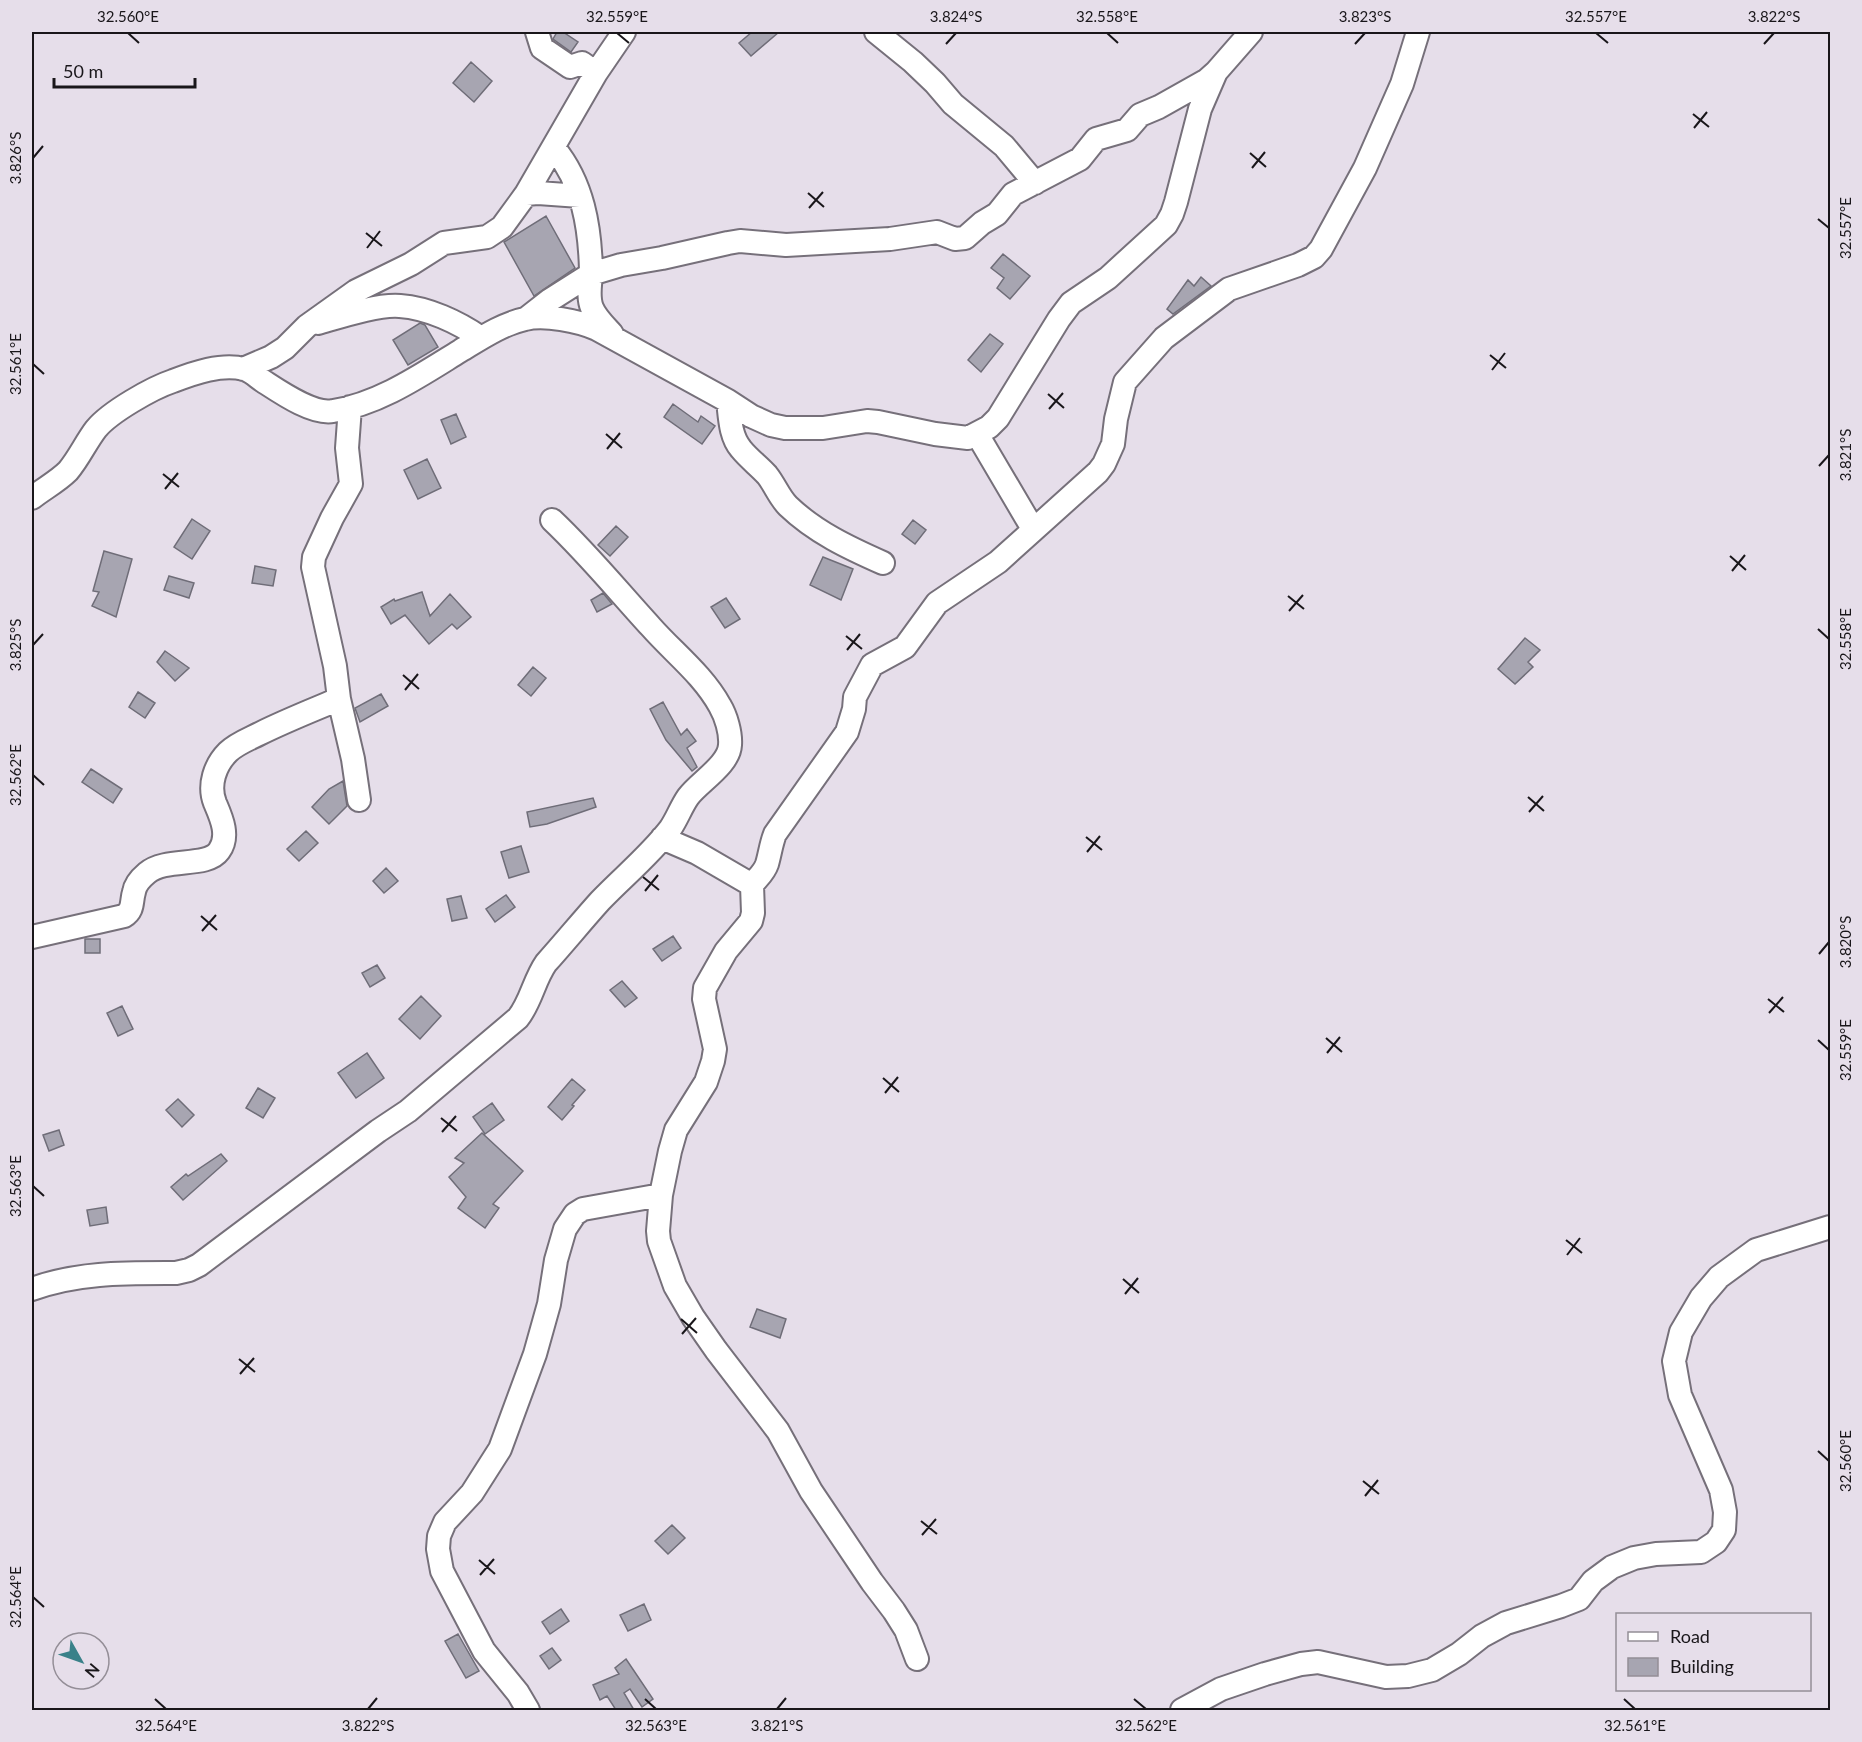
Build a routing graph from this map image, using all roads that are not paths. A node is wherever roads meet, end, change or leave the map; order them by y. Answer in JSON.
{"nodes":[{"id":1,"x":537,"y":32,"type":"edge"},
{"id":2,"x":624,"y":32,"type":"edge"},
{"id":3,"x":876,"y":32,"type":"edge"},
{"id":4,"x":1251,"y":32,"type":"edge"},
{"id":5,"x":1418,"y":32,"type":"edge"},
{"id":6,"x":1216,"y":72,"type":"junction"},
{"id":7,"x":596,"y":73,"type":"junction"},
{"id":8,"x":554,"y":148,"type":"junction"},
{"id":9,"x":1035,"y":183,"type":"junction"},
{"id":10,"x":526,"y":194,"type":"junction"},
{"id":11,"x":580,"y":196,"type":"junction"},
{"id":12,"x":591,"y":274,"type":"junction"},
{"id":13,"x":527,"y":318,"type":"junction"},
{"id":14,"x":308,"y":326,"type":"junction"},
{"id":15,"x":481,"y":338,"type":"junction"},
{"id":16,"x":615,"y":338,"type":"junction"},
{"id":17,"x":243,"y":369,"type":"junction"},
{"id":18,"x":728,"y":401,"type":"junction"},
{"id":19,"x":350,"y":407,"type":"junction"},
{"id":20,"x":976,"y":434,"type":"junction"},
{"id":21,"x":32,"y":498,"type":"edge"},
{"id":22,"x":552,"y":520,"type":"dead end"},
{"id":23,"x":1034,"y":529,"type":"junction"},
{"id":24,"x":883,"y":563,"type":"dead end"},
{"id":25,"x":339,"y":699,"type":"junction"},
{"id":26,"x":358,"y":800,"type":"dead end"},
{"id":27,"x":662,"y":838,"type":"junction"},
{"id":28,"x":752,"y":885,"type":"junction"},
{"id":29,"x":32,"y":937,"type":"edge"},
{"id":30,"x":661,"y":1195,"type":"junction"},
{"id":31,"x":1830,"y":1227,"type":"edge"},
{"id":32,"x":32,"y":1289,"type":"edge"},
{"id":33,"x":917,"y":1659,"type":"dead end"},
{"id":34,"x":528,"y":1710,"type":"edge"},
{"id":35,"x":1182,"y":1710,"type":"edge"}],
"edges":[{"from":1,"to":7,"type":"street"},
{"from":2,"to":7,"type":"street"},
{"from":3,"to":9,"type":"street"},
{"from":4,"to":6,"type":"street"},
{"from":5,"to":23,"type":"street"},
{"from":6,"to":9,"type":"street"},
{"from":6,"to":20,"type":"street"},
{"from":7,"to":8,"type":"street"},
{"from":8,"to":10,"type":"street"},
{"from":8,"to":11,"type":"street"},
{"from":9,"to":12,"type":"street"},
{"from":10,"to":11,"type":"street"},
{"from":10,"to":14,"type":"street"},
{"from":11,"to":12,"type":"street"},
{"from":12,"to":13,"type":"street"},
{"from":12,"to":16,"type":"street"},
{"from":13,"to":15,"type":"street"},
{"from":13,"to":16,"type":"street"},
{"from":14,"to":15,"type":"street"},
{"from":14,"to":17,"type":"street"},
{"from":15,"to":19,"type":"street"},
{"from":16,"to":18,"type":"street"},
{"from":17,"to":19,"type":"street"},
{"from":17,"to":21,"type":"street"},
{"from":18,"to":20,"type":"street"},
{"from":18,"to":24,"type":"street"},
{"from":19,"to":25,"type":"street"},
{"from":20,"to":23,"type":"street"},
{"from":22,"to":27,"type":"street"},
{"from":23,"to":28,"type":"street"},
{"from":25,"to":26,"type":"street"},
{"from":25,"to":29,"type":"street"},
{"from":27,"to":28,"type":"street"},
{"from":27,"to":32,"type":"street"},
{"from":28,"to":30,"type":"street"},
{"from":30,"to":33,"type":"street"},
{"from":30,"to":34,"type":"street"},
{"from":31,"to":35,"type":"street"}]}
